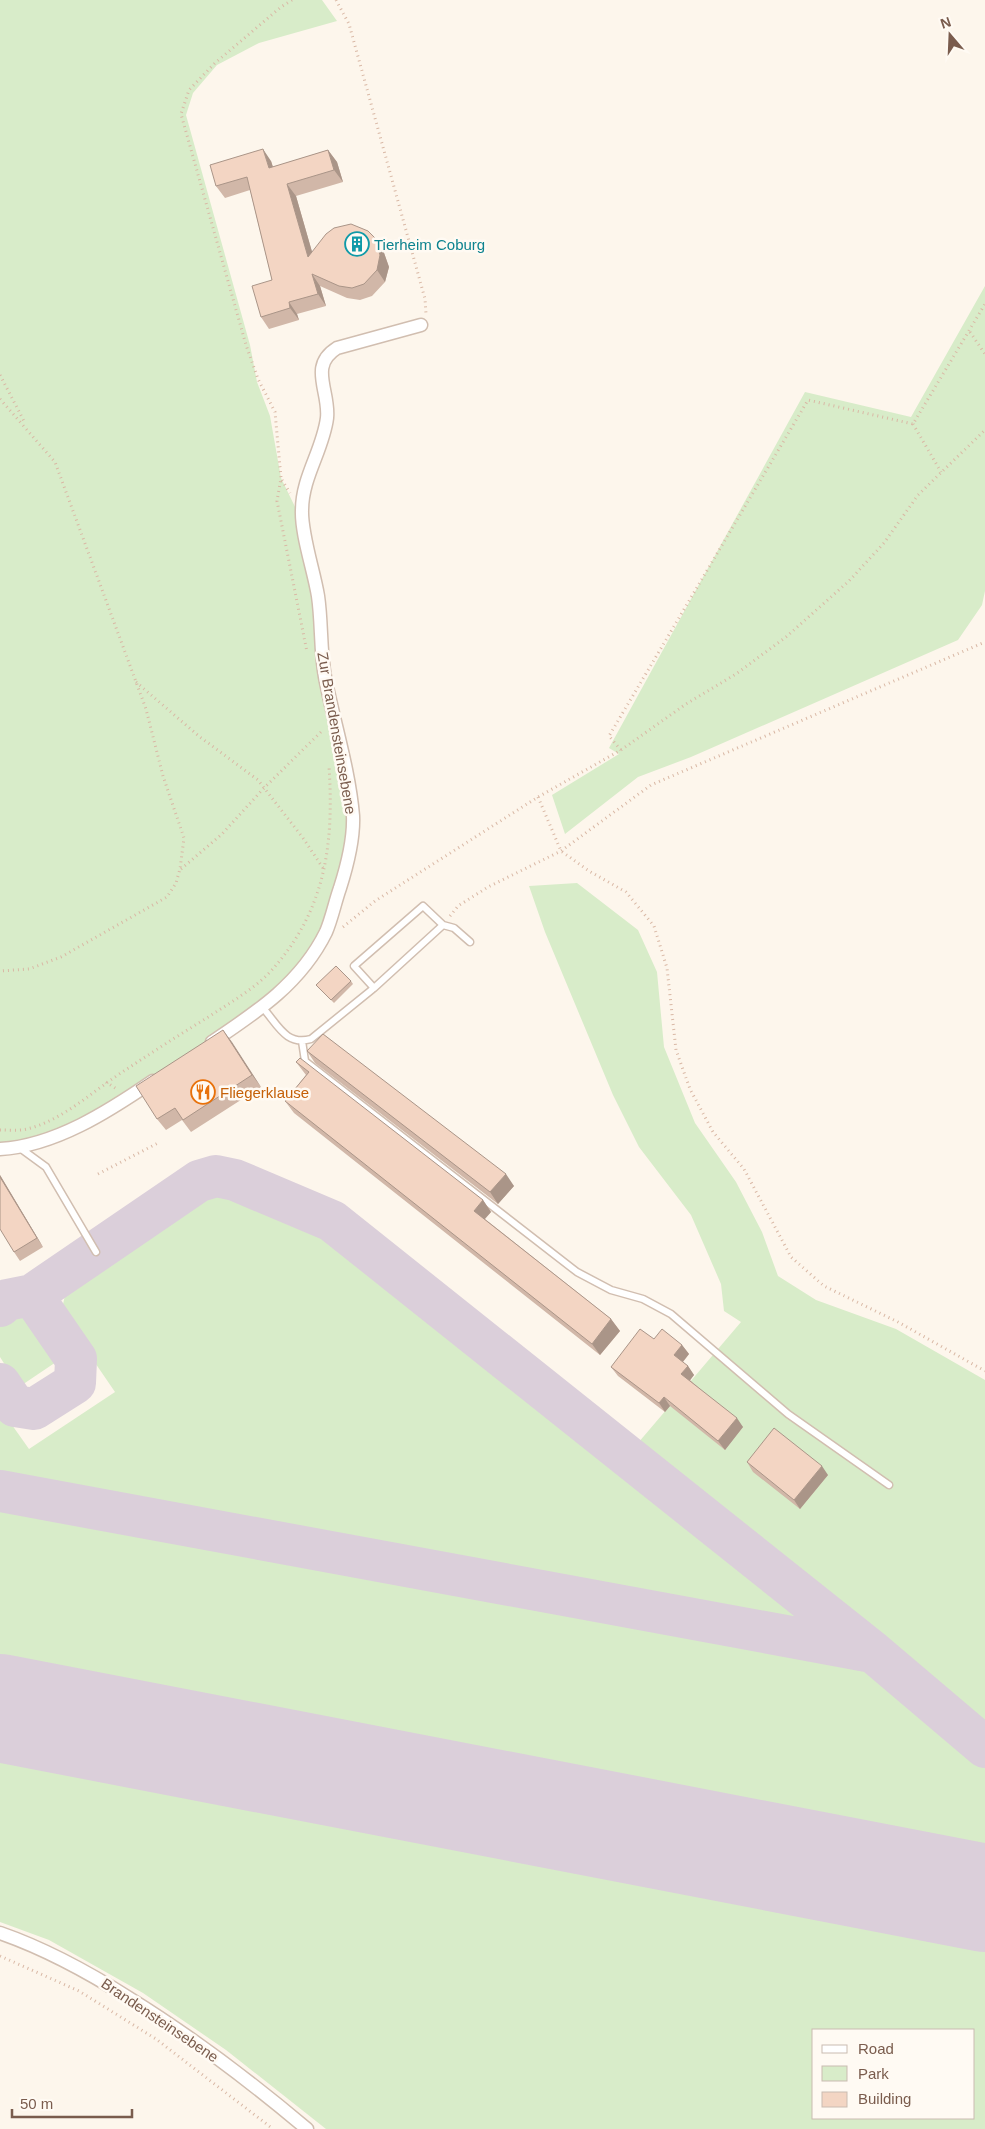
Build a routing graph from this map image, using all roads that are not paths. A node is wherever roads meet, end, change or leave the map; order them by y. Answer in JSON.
{"nodes":[{"id":1,"x":420,"y":325,"type":"road end"},
{"id":2,"x":444,"y":925,"type":"junction"},
{"id":3,"x":470,"y":942,"type":"dead end"},
{"id":4,"x":374,"y":988,"type":"junction"},
{"id":5,"x":263,"y":1008,"type":"junction"},
{"id":6,"x":302,"y":1042,"type":"junction"},
{"id":7,"x":200,"y":1050,"type":"edge"},
{"id":8,"x":160,"y":1076,"type":"edge"},
{"id":9,"x":20,"y":1148,"type":"junction"},
{"id":10,"x":0,"y":1149,"type":"edge"},
{"id":11,"x":96,"y":1252,"type":"dead end"},
{"id":12,"x":889,"y":1485,"type":"dead end"},
{"id":13,"x":0,"y":1933,"type":"edge"},
{"id":14,"x":307,"y":2129,"type":"edge"}],
"edges":[{"from":1,"to":5,"type":"street","name":"Zur Brandensteinsebene"},
{"from":2,"to":3,"type":"lane"},
{"from":2,"to":4,"type":"lane"},
{"from":2,"to":4,"type":"lane"},
{"from":4,"to":6,"type":"lane"},
{"from":5,"to":6,"type":"lane"},
{"from":5,"to":7,"type":"street","name":"Zur Brandensteinsebene"},
{"from":6,"to":12,"type":"lane"},
{"from":8,"to":9,"type":"street"},
{"from":9,"to":10,"type":"street"},
{"from":9,"to":11,"type":"lane"},
{"from":13,"to":14,"type":"street","name":"Brandensteinsebene"}]}
